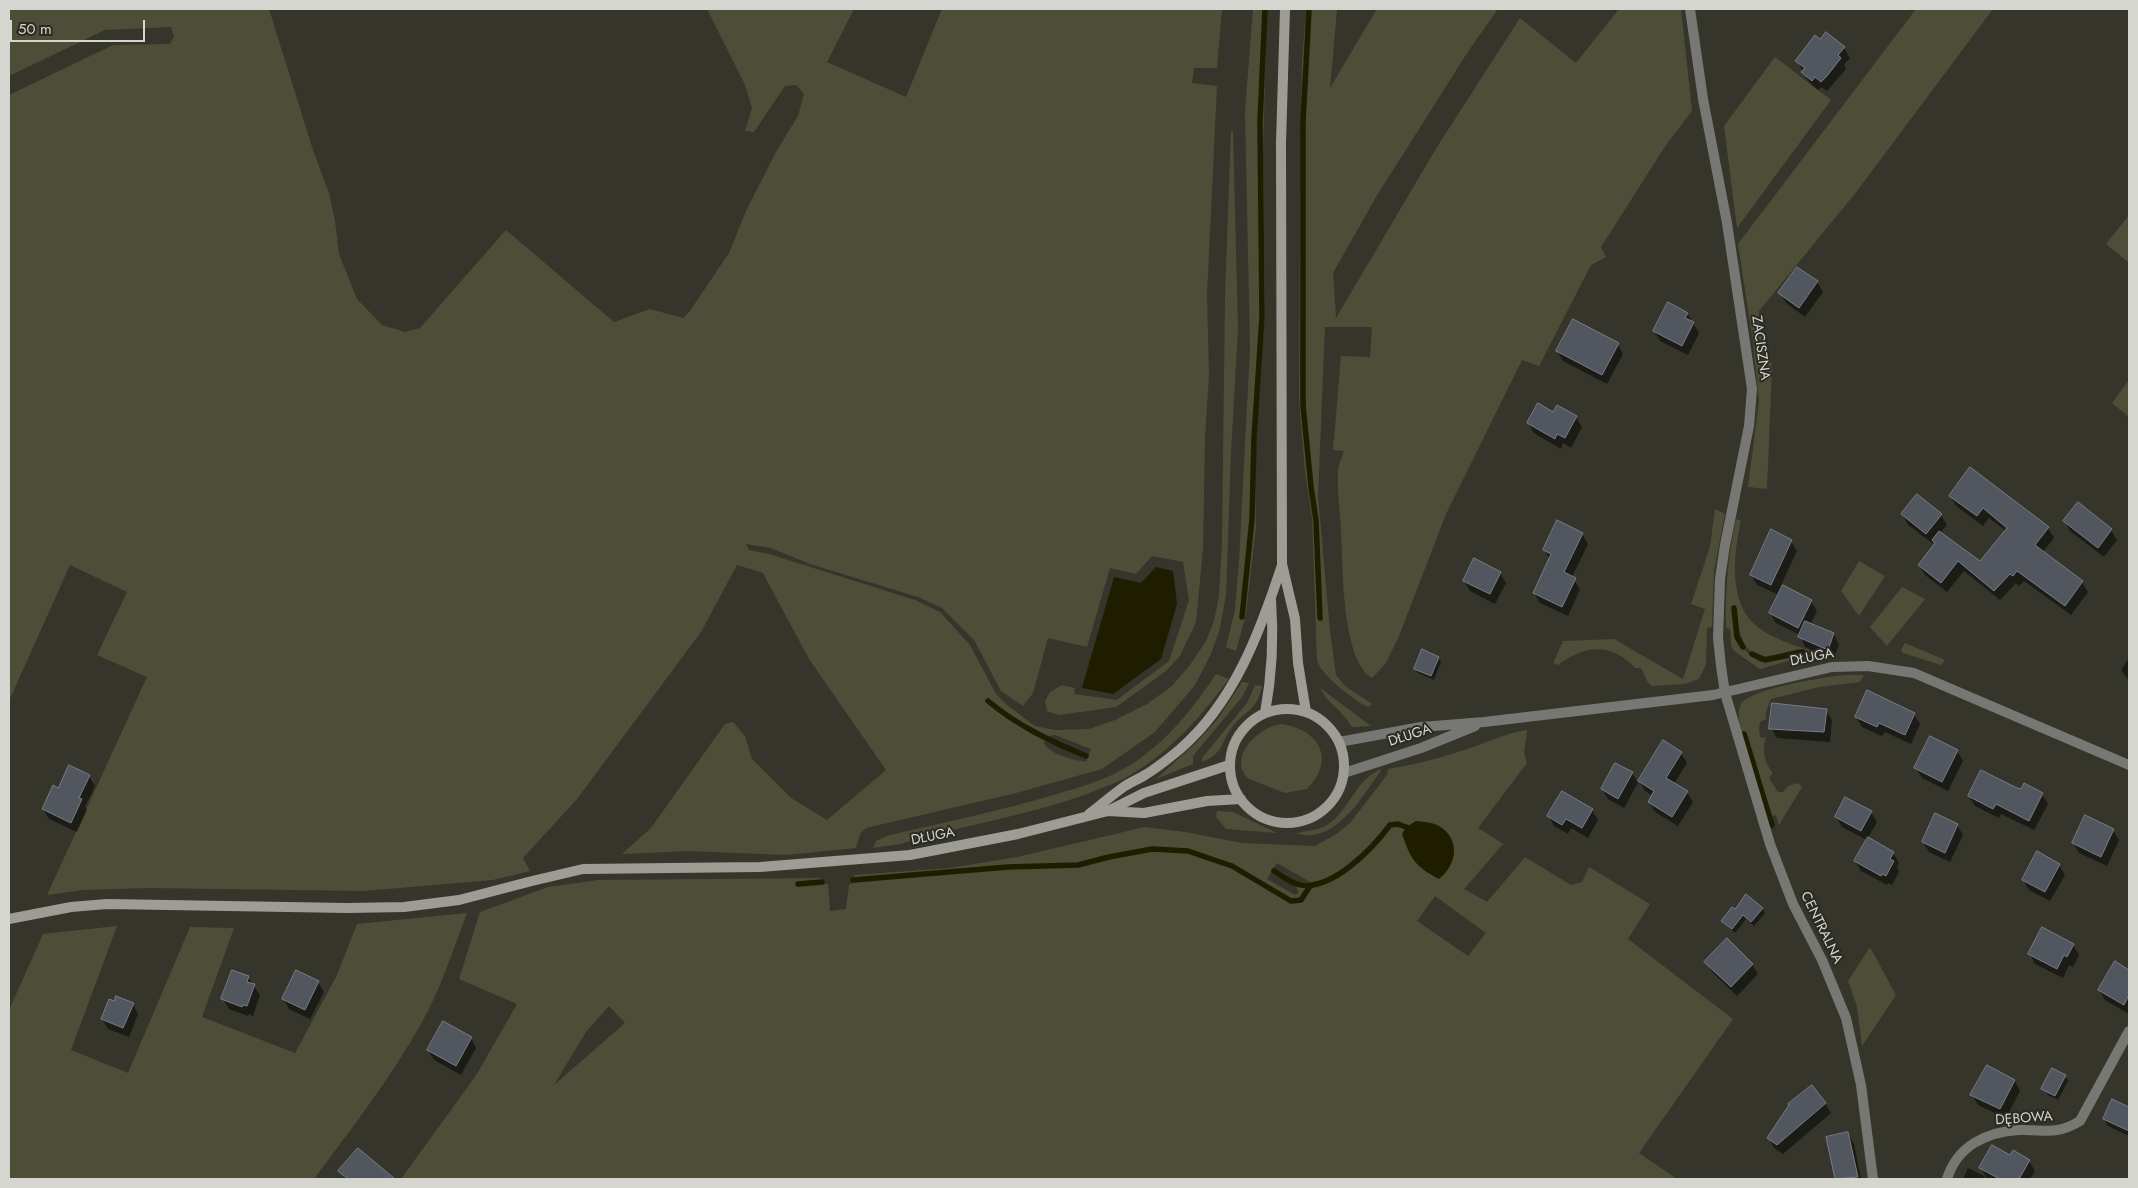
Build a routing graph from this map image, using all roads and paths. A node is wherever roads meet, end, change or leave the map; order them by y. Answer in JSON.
{"nodes":[{"id":1,"x":1285,"y":9,"type":"edge"},
{"id":2,"x":1690,"y":9,"type":"edge"},
{"id":3,"x":1282,"y":564,"type":"junction"},
{"id":4,"x":1271,"y":599,"type":"junction"},
{"id":5,"x":1725,"y":692,"type":"junction"},
{"id":6,"x":1306,"y":712,"type":"junction"},
{"id":7,"x":1265,"y":713,"type":"junction"},
{"id":8,"x":1484,"y":722,"type":"junction"},
{"id":9,"x":1339,"y":742,"type":"junction"},
{"id":10,"x":1229,"y":765,"type":"junction"},
{"id":11,"x":2129,"y":765,"type":"edge"},
{"id":12,"x":1344,"y":773,"type":"junction"},
{"id":13,"x":1241,"y":799,"type":"junction"},
{"id":14,"x":1108,"y":811,"type":"junction"},
{"id":15,"x":1086,"y":816,"type":"junction"},
{"id":16,"x":9,"y":919,"type":"edge"},
{"id":17,"x":2129,"y":1031,"type":"edge"},
{"id":18,"x":1873,"y":1179,"type":"edge"},
{"id":19,"x":1947,"y":1179,"type":"edge"}],
"edges":[{"from":1,"to":3,"type":"main road"},
{"from":2,"to":5,"type":"street","name":"ZACISZNA"},
{"from":3,"to":4,"type":"main road"},
{"from":3,"to":6,"type":"main road"},
{"from":4,"to":7,"type":"main road"},
{"from":4,"to":15,"type":"main road"},
{"from":5,"to":8,"type":"street","name":"DŁUGA"},
{"from":5,"to":11,"type":"street","name":"DŁUGA"},
{"from":5,"to":18,"type":"street","name":"CENTRALNA"},
{"from":6,"to":7,"type":"main road"},
{"from":6,"to":9,"type":"main road"},
{"from":7,"to":10,"type":"main road"},
{"from":8,"to":9,"type":"street","name":"DŁUGA"},
{"from":8,"to":12,"type":"street","name":"DŁUGA"},
{"from":9,"to":12,"type":"main road"},
{"from":10,"to":13,"type":"main road"},
{"from":10,"to":14,"type":"main road","name":"DŁUGA"},
{"from":12,"to":13,"type":"main road"},
{"from":13,"to":14,"type":"main road","name":"DŁUGA"},
{"from":14,"to":15,"type":"main road","name":"DŁUGA"},
{"from":15,"to":16,"type":"main road","name":"DŁUGA"},
{"from":17,"to":19,"type":"street","name":"DĘBOWA"}]}
